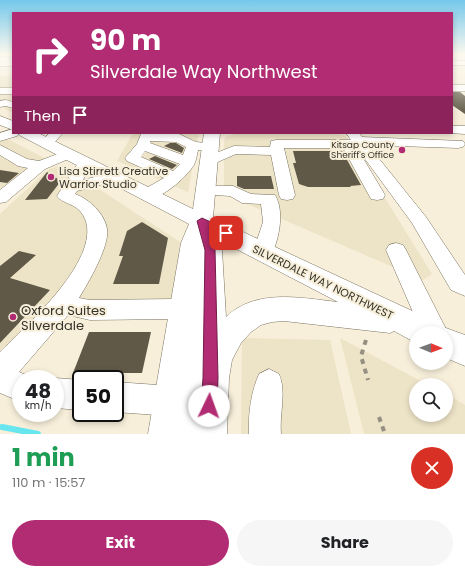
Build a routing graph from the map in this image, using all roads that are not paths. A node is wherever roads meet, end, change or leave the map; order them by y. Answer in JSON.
{"nodes":[{"id":1,"x":453,"y":88,"type":"edge"},
{"id":2,"x":465,"y":88,"type":"edge"},
{"id":3,"x":0,"y":91,"type":"edge"},
{"id":4,"x":12,"y":91,"type":"edge"},
{"id":5,"x":12,"y":128,"type":"edge"},
{"id":6,"x":37,"y":134,"type":"edge"},
{"id":7,"x":446,"y":134,"type":"edge"},
{"id":8,"x":0,"y":138,"type":"edge"},
{"id":9,"x":51,"y":138,"type":"edge"},
{"id":10,"x":354,"y":140,"type":"edge"},
{"id":11,"x":143,"y":145,"type":"junction"},
{"id":12,"x":193,"y":146,"type":"junction"},
{"id":13,"x":463,"y":146,"type":"edge"},
{"id":14,"x":210,"y":147,"type":"edge"},
{"id":15,"x":0,"y":149,"type":"edge"},
{"id":16,"x":277,"y":151,"type":"junction"},
{"id":17,"x":68,"y":154,"type":"junction"},
{"id":18,"x":137,"y":161,"type":"junction"},
{"id":19,"x":188,"y":162,"type":"junction"},
{"id":20,"x":85,"y":163,"type":"junction"},
{"id":21,"x":40,"y":166,"type":"junction"},
{"id":22,"x":112,"y":176,"type":"junction"},
{"id":23,"x":176,"y":178,"type":"junction"},
{"id":24,"x":71,"y":188,"type":"junction"},
{"id":25,"x":205,"y":191,"type":"junction"},
{"id":26,"x":147,"y":195,"type":"junction"},
{"id":27,"x":287,"y":195,"type":"dead end"},
{"id":28,"x":400,"y":195,"type":"junction"},
{"id":29,"x":0,"y":198,"type":"edge"},
{"id":30,"x":202,"y":221,"type":"junction"},
{"id":31,"x":396,"y":250,"type":"dead end"},
{"id":32,"x":262,"y":252,"type":"junction"},
{"id":33,"x":465,"y":287,"type":"edge"},
{"id":34,"x":63,"y":304,"type":"junction"},
{"id":35,"x":175,"y":309,"type":"dead end"},
{"id":36,"x":409,"y":326,"type":"edge"},
{"id":37,"x":413,"y":326,"type":"edge"},
{"id":38,"x":432,"y":326,"type":"edge"},
{"id":39,"x":453,"y":345,"type":"edge"},
{"id":40,"x":465,"y":351,"type":"edge"},
{"id":41,"x":0,"y":372,"type":"edge"},
{"id":42,"x":210,"y":378,"type":"junction"},
{"id":43,"x":0,"y":379,"type":"edge"},
{"id":44,"x":12,"y":384,"type":"edge"},
{"id":45,"x":269,"y":384,"type":"dead end"},
{"id":46,"x":124,"y":400,"type":"edge"},
{"id":47,"x":170,"y":418,"type":"edge"},
{"id":48,"x":192,"y":434,"type":"edge"},
{"id":49,"x":207,"y":434,"type":"edge"},
{"id":50,"x":265,"y":434,"type":"edge"}],
"edges":[{"from":1,"to":2,"type":"street"},
{"from":3,"to":4,"type":"street"},
{"from":5,"to":8,"type":"street"},
{"from":6,"to":9,"type":"main road","name":"SILVERDALE WAY NORTHWEST"},
{"from":7,"to":13,"type":"street"},
{"from":9,"to":17,"type":"main road","name":"SILVERDALE WAY NORTHWEST"},
{"from":10,"to":13,"type":"street"},
{"from":10,"to":16,"type":"street"},
{"from":10,"to":28,"type":"street"},
{"from":10,"to":28,"type":"street"},
{"from":11,"to":12,"type":"street"},
{"from":11,"to":18,"type":"street"},
{"from":11,"to":19,"type":"street"},
{"from":12,"to":14,"type":"street"},
{"from":12,"to":19,"type":"street"},
{"from":14,"to":16,"type":"street"},
{"from":14,"to":25,"type":"main road"},
{"from":15,"to":21,"type":"street"},
{"from":16,"to":27,"type":"street"},
{"from":17,"to":20,"type":"main road","name":"SILVERDALE WAY NORTHWEST"},
{"from":17,"to":21,"type":"street"},
{"from":18,"to":22,"type":"street"},
{"from":18,"to":23,"type":"street"},
{"from":19,"to":23,"type":"street"},
{"from":20,"to":22,"type":"main road","name":"SILVERDALE WAY NORTHWEST"},
{"from":20,"to":24,"type":"street"},
{"from":21,"to":29,"type":"street"},
{"from":22,"to":24,"type":"street"},
{"from":22,"to":26,"type":"main road","name":"SILVERDALE WAY NORTHWEST"},
{"from":23,"to":26,"type":"street"},
{"from":24,"to":34,"type":"street"},
{"from":25,"to":30,"type":"main road"},
{"from":25,"to":32,"type":"street"},
{"from":26,"to":30,"type":"main road","name":"SILVERDALE WAY NORTHWEST"},
{"from":28,"to":33,"type":"street"},
{"from":30,"to":32,"type":"main road","name":"SILVERDALE WAY NORTHWEST"},
{"from":30,"to":42,"type":"main road"},
{"from":30,"to":47,"type":"main road"},
{"from":31,"to":38,"type":"street"},
{"from":32,"to":37,"type":"main road","name":"SILVERDALE WAY NORTHWEST"},
{"from":34,"to":35,"type":"street"},
{"from":34,"to":41,"type":"street"},
{"from":36,"to":42,"type":"main road"},
{"from":39,"to":40,"type":"main road"},
{"from":42,"to":49,"type":"main road"},
{"from":43,"to":44,"type":"street"},
{"from":45,"to":50,"type":"street"},
{"from":46,"to":47,"type":"street"},
{"from":47,"to":48,"type":"main road"}]}
